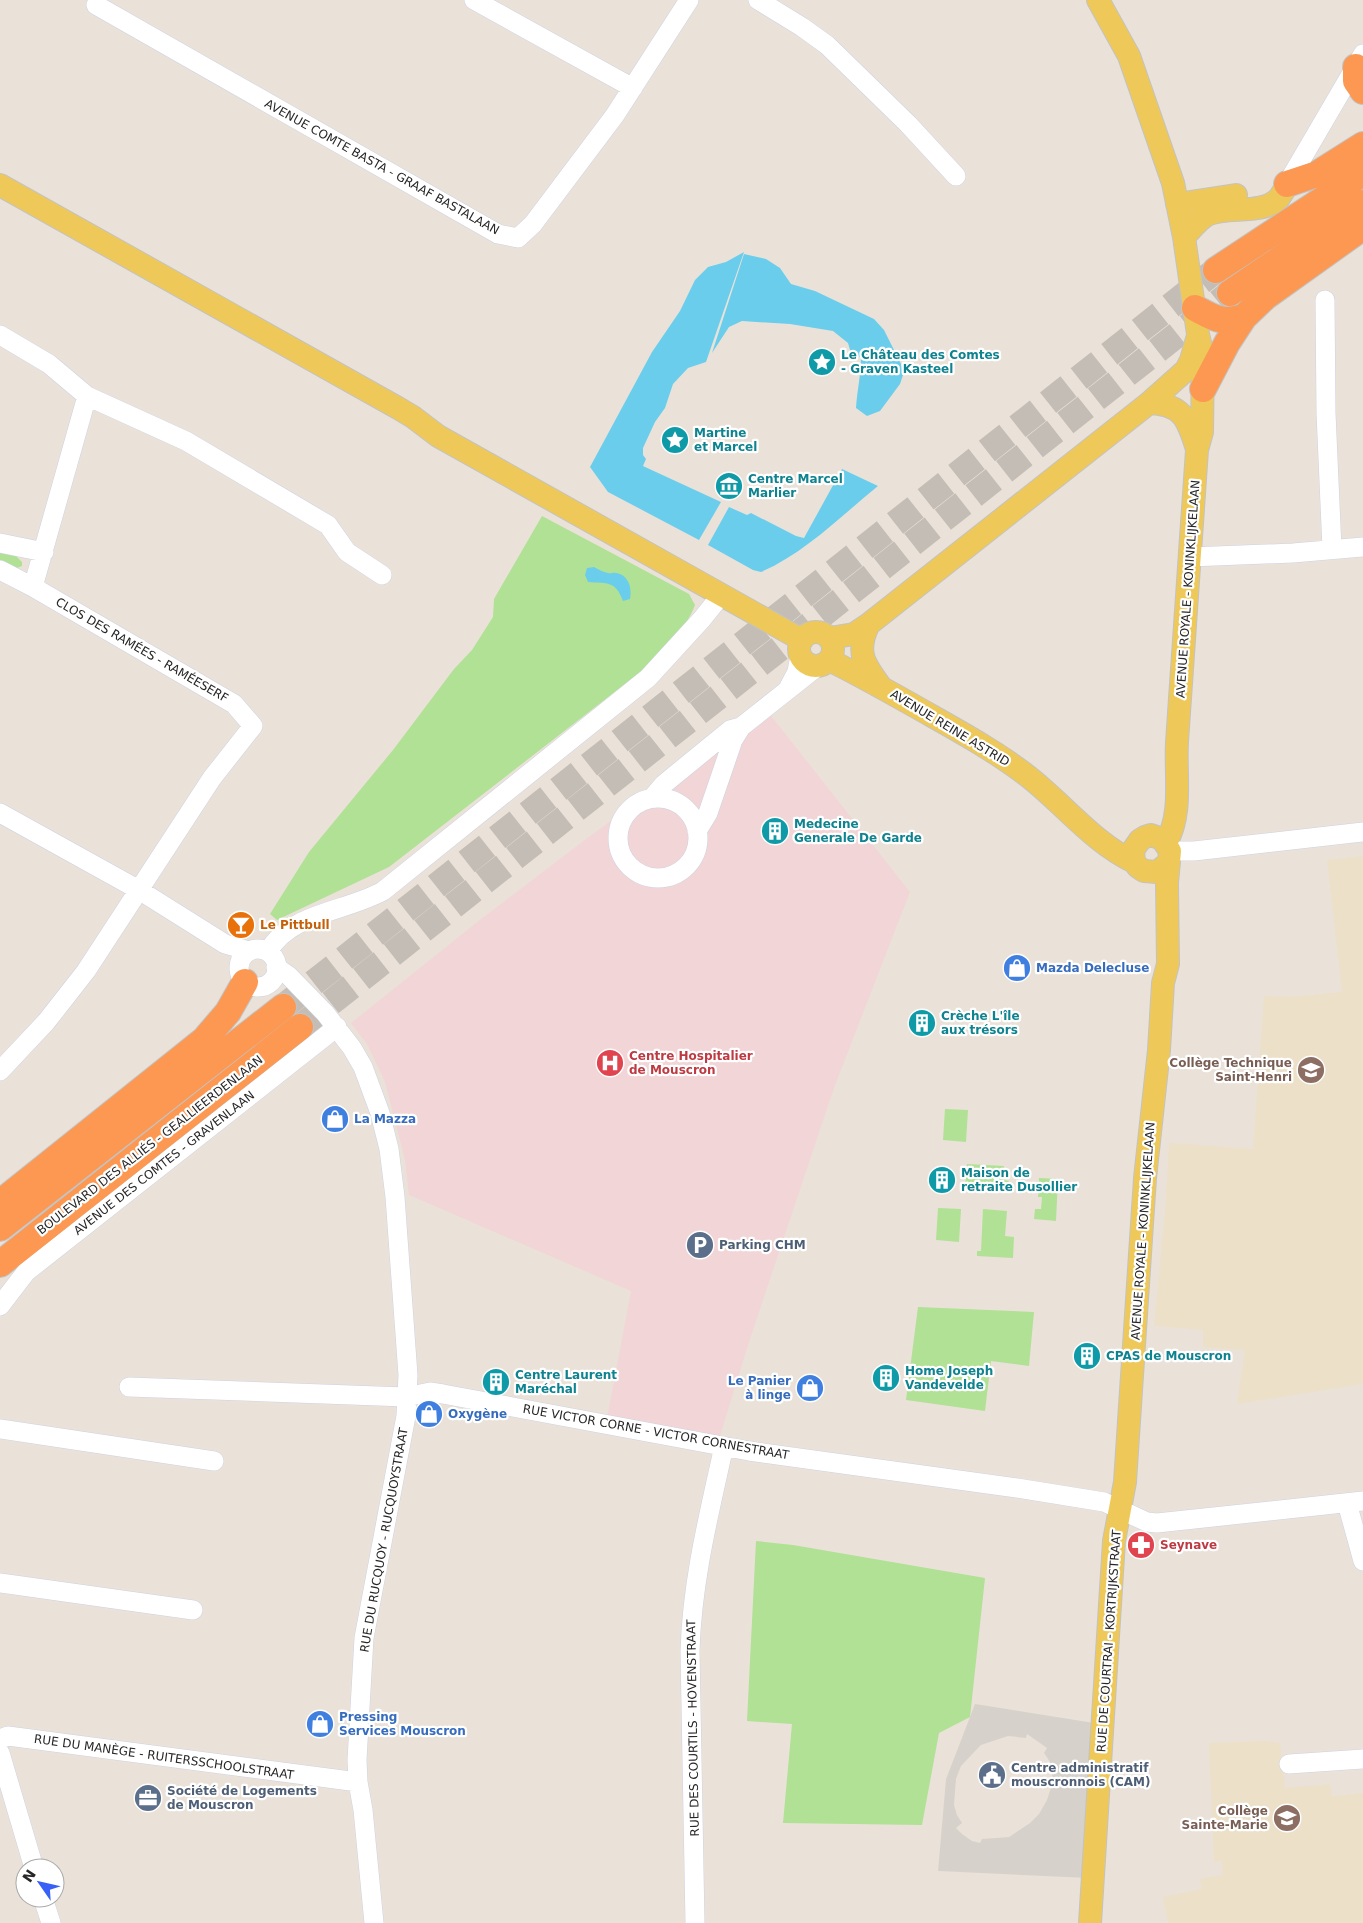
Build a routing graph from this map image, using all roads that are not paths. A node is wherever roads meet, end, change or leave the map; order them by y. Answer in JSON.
{"nodes":[{"id":1,"x":474,"y":0,"type":"edge"},
{"id":2,"x":689,"y":0,"type":"edge"},
{"id":3,"x":758,"y":0,"type":"edge"},
{"id":4,"x":1098,"y":0,"type":"edge"},
{"id":5,"x":96,"y":5,"type":"dead end"},
{"id":6,"x":1361,"y":70,"type":"edge"},
{"id":7,"x":633,"y":88,"type":"junction"},
{"id":8,"x":1363,"y":145,"type":"edge"},
{"id":9,"x":1363,"y":174,"type":"edge"},
{"id":10,"x":956,"y":176,"type":"dead end"},
{"id":11,"x":1287,"y":184,"type":"junction"},
{"id":12,"x":0,"y":185,"type":"edge"},
{"id":13,"x":1363,"y":203,"type":"edge"},
{"id":14,"x":1177,"y":204,"type":"junction"},
{"id":15,"x":1363,"y":227,"type":"edge"},
{"id":16,"x":1184,"y":237,"type":"junction"},
{"id":17,"x":1216,"y":270,"type":"tunnel mouth"},
{"id":18,"x":1230,"y":293,"type":"tunnel mouth"},
{"id":19,"x":1325,"y":300,"type":"dead end"},
{"id":20,"x":1195,"y":308,"type":"junction"},
{"id":21,"x":1244,"y":317,"type":"junction"},
{"id":22,"x":1198,"y":334,"type":"junction"},
{"id":23,"x":0,"y":335,"type":"edge"},
{"id":24,"x":1203,"y":389,"type":"junction"},
{"id":25,"x":87,"y":396,"type":"junction"},
{"id":26,"x":1150,"y":403,"type":"junction"},
{"id":27,"x":1198,"y":450,"type":"junction"},
{"id":28,"x":0,"y":543,"type":"edge"},
{"id":29,"x":1363,"y":548,"type":"edge"},
{"id":30,"x":1332,"y":549,"type":"junction"},
{"id":31,"x":44,"y":552,"type":"junction"},
{"id":32,"x":1190,"y":557,"type":"junction"},
{"id":33,"x":0,"y":570,"type":"edge"},
{"id":34,"x":382,"y":575,"type":"dead end"},
{"id":35,"x":34,"y":587,"type":"junction"},
{"id":36,"x":722,"y":594,"type":"junction"},
{"id":37,"x":869,"y":624,"type":"junction"},
{"id":38,"x":812,"y":655,"type":"junction"},
{"id":39,"x":882,"y":688,"type":"junction"},
{"id":40,"x":741,"y":726,"type":"junction"},
{"id":41,"x":713,"y":743,"type":"junction"},
{"id":42,"x":727,"y":759,"type":"junction"},
{"id":43,"x":652,"y":798,"type":"junction"},
{"id":44,"x":0,"y":813,"type":"edge"},
{"id":45,"x":697,"y":831,"type":"junction"},
{"id":46,"x":1363,"y":832,"type":"edge"},
{"id":47,"x":1168,"y":852,"type":"junction"},
{"id":48,"x":1139,"y":866,"type":"junction"},
{"id":49,"x":139,"y":890,"type":"junction"},
{"id":50,"x":258,"y":967,"type":"junction"},
{"id":51,"x":1162,"y":983,"type":"junction"},
{"id":52,"x":290,"y":996,"type":"junction"},
{"id":53,"x":300,"y":1027,"type":"tunnel mouth"},
{"id":54,"x":337,"y":1028,"type":"junction"},
{"id":55,"x":0,"y":1071,"type":"edge"},
{"id":56,"x":0,"y":1203,"type":"edge"},
{"id":57,"x":0,"y":1228,"type":"edge"},
{"id":58,"x":0,"y":1264,"type":"edge"},
{"id":59,"x":0,"y":1306,"type":"edge"},
{"id":60,"x":129,"y":1387,"type":"dead end"},
{"id":61,"x":406,"y":1397,"type":"junction"},
{"id":62,"x":0,"y":1429,"type":"edge"},
{"id":63,"x":724,"y":1446,"type":"junction"},
{"id":64,"x":214,"y":1461,"type":"dead end"},
{"id":65,"x":1355,"y":1502,"type":"edge"},
{"id":66,"x":1120,"y":1509,"type":"junction"},
{"id":67,"x":1363,"y":1561,"type":"edge"},
{"id":68,"x":0,"y":1583,"type":"edge"},
{"id":69,"x":193,"y":1610,"type":"dead end"},
{"id":70,"x":0,"y":1739,"type":"edge"},
{"id":71,"x":0,"y":1752,"type":"edge"},
{"id":72,"x":1363,"y":1758,"type":"edge"},
{"id":73,"x":1289,"y":1764,"type":"dead end"},
{"id":74,"x":358,"y":1782,"type":"junction"},
{"id":75,"x":31,"y":1858,"type":"edge"},
{"id":76,"x":46,"y":1908,"type":"edge"},
{"id":77,"x":51,"y":1923,"type":"edge"},
{"id":78,"x":374,"y":1923,"type":"edge"},
{"id":79,"x":695,"y":1923,"type":"edge"},
{"id":80,"x":1090,"y":1923,"type":"edge"}],
"edges":[{"from":1,"to":7,"type":"street"},
{"from":2,"to":7,"type":"street","name":"AVENUE COMTE BASTA - GRAAF BASTALAAN"},
{"from":3,"to":10,"type":"street"},
{"from":4,"to":14,"type":"main road","name":"AVENUE ROYALE - KONINKLIJKELAAN"},
{"from":5,"to":7,"type":"street","name":"AVENUE COMTE BASTA - GRAAF BASTALAAN"},
{"from":6,"to":11,"type":"street"},
{"from":8,"to":11,"type":"highway"},
{"from":9,"to":17,"type":"highway"},
{"from":11,"to":14,"type":"main road"},
{"from":11,"to":16,"type":"main road"},
{"from":12,"to":36,"type":"main road","name":"AVENUE REINE ASTRID"},
{"from":13,"to":18,"type":"highway"},
{"from":14,"to":16,"type":"main road","name":"AVENUE ROYALE - KONINKLIJKELAAN"},
{"from":15,"to":21,"type":"highway"},
{"from":16,"to":20,"type":"main road","name":"AVENUE ROYALE - KONINKLIJKELAAN"},
{"from":19,"to":30,"type":"street"},
{"from":20,"to":21,"type":"highway"},
{"from":20,"to":22,"type":"main road","name":"AVENUE ROYALE - KONINKLIJKELAAN"},
{"from":21,"to":24,"type":"highway"},
{"from":22,"to":24,"type":"main road","name":"AVENUE ROYALE - KONINKLIJKELAAN"},
{"from":22,"to":26,"type":"main road"},
{"from":23,"to":25,"type":"street"},
{"from":24,"to":27,"type":"main road","name":"AVENUE ROYALE - KONINKLIJKELAAN"},
{"from":25,"to":31,"type":"street"},
{"from":25,"to":34,"type":"street"},
{"from":26,"to":27,"type":"main road"},
{"from":26,"to":37,"type":"main road"},
{"from":27,"to":32,"type":"main road","name":"AVENUE ROYALE - KONINKLIJKELAAN"},
{"from":28,"to":31,"type":"street"},
{"from":29,"to":30,"type":"street"},
{"from":30,"to":32,"type":"street"},
{"from":31,"to":35,"type":"street"},
{"from":32,"to":47,"type":"main road","name":"AVENUE ROYALE - KONINKLIJKELAAN"},
{"from":33,"to":35,"type":"street","name":"CLOS DES RAMÉES - RAMÉESERF"},
{"from":35,"to":49,"type":"street","name":"CLOS DES RAMÉES - RAMÉESERF"},
{"from":36,"to":38,"type":"main road","name":"AVENUE REINE ASTRID"},
{"from":36,"to":50,"type":"street"},
{"from":37,"to":38,"type":"main road"},
{"from":37,"to":39,"type":"main road"},
{"from":38,"to":39,"type":"main road","name":"AVENUE REINE ASTRID"},
{"from":38,"to":40,"type":"street"},
{"from":39,"to":48,"type":"main road","name":"AVENUE REINE ASTRID"},
{"from":40,"to":41,"type":"street"},
{"from":40,"to":42,"type":"street"},
{"from":41,"to":42,"type":"street"},
{"from":41,"to":43,"type":"street"},
{"from":42,"to":45,"type":"street"},
{"from":43,"to":45,"type":"street"},
{"from":43,"to":45,"type":"street"},
{"from":44,"to":49,"type":"street"},
{"from":46,"to":47,"type":"street"},
{"from":47,"to":48,"type":"main road"},
{"from":47,"to":48,"type":"main road"},
{"from":47,"to":51,"type":"main road","name":"AVENUE ROYALE - KONINKLIJKELAAN"},
{"from":48,"to":51,"type":"main road","name":"AVENUE ROYALE - KONINKLIJKELAAN"},
{"from":49,"to":50,"type":"street"},
{"from":49,"to":55,"type":"street"},
{"from":50,"to":52,"type":"street"},
{"from":50,"to":56,"type":"highway"},
{"from":51,"to":66,"type":"main road","name":"AVENUE ROYALE - KONINKLIJKELAAN"},
{"from":52,"to":54,"type":"street","name":"RUE DU RUCQUOY - RUCQUOYSTRAAT"},
{"from":52,"to":57,"type":"highway"},
{"from":53,"to":58,"type":"highway","name":"BOULEVARD DES ALLIÉS - GEALLIEERDENLAAN"},
{"from":54,"to":59,"type":"street","name":"AVENUE DES COMTES - GRAVENLAAN"},
{"from":54,"to":61,"type":"street","name":"RUE DU RUCQUOY - RUCQUOYSTRAAT"},
{"from":60,"to":61,"type":"street","name":"RUE VICTOR CORNE - VICTOR CORNESTRAAT"},
{"from":61,"to":63,"type":"street","name":"RUE VICTOR CORNE - VICTOR CORNESTRAAT"},
{"from":61,"to":74,"type":"street","name":"RUE DU RUCQUOY - RUCQUOYSTRAAT"},
{"from":62,"to":64,"type":"street"},
{"from":63,"to":66,"type":"street","name":"RUE VICTOR CORNE - VICTOR CORNESTRAAT"},
{"from":63,"to":79,"type":"street","name":"RUE DES COURTILS - HOVENSTRAAT"},
{"from":65,"to":66,"type":"street","name":"RUE VICTOR CORNE - VICTOR CORNESTRAAT"},
{"from":65,"to":67,"type":"street"},
{"from":66,"to":80,"type":"main road","name":"RUE DE COURTRAI - KORTRIJKSTRAAT"},
{"from":68,"to":69,"type":"street"},
{"from":70,"to":74,"type":"street","name":"RUE DU MANÈGE - RUITERSSCHOOLSTRAAT"},
{"from":71,"to":75,"type":"street"},
{"from":72,"to":73,"type":"street"},
{"from":74,"to":78,"type":"street","name":"RUE DU RUCQUOY - RUCQUOYSTRAAT"},
{"from":76,"to":77,"type":"street"}]}
